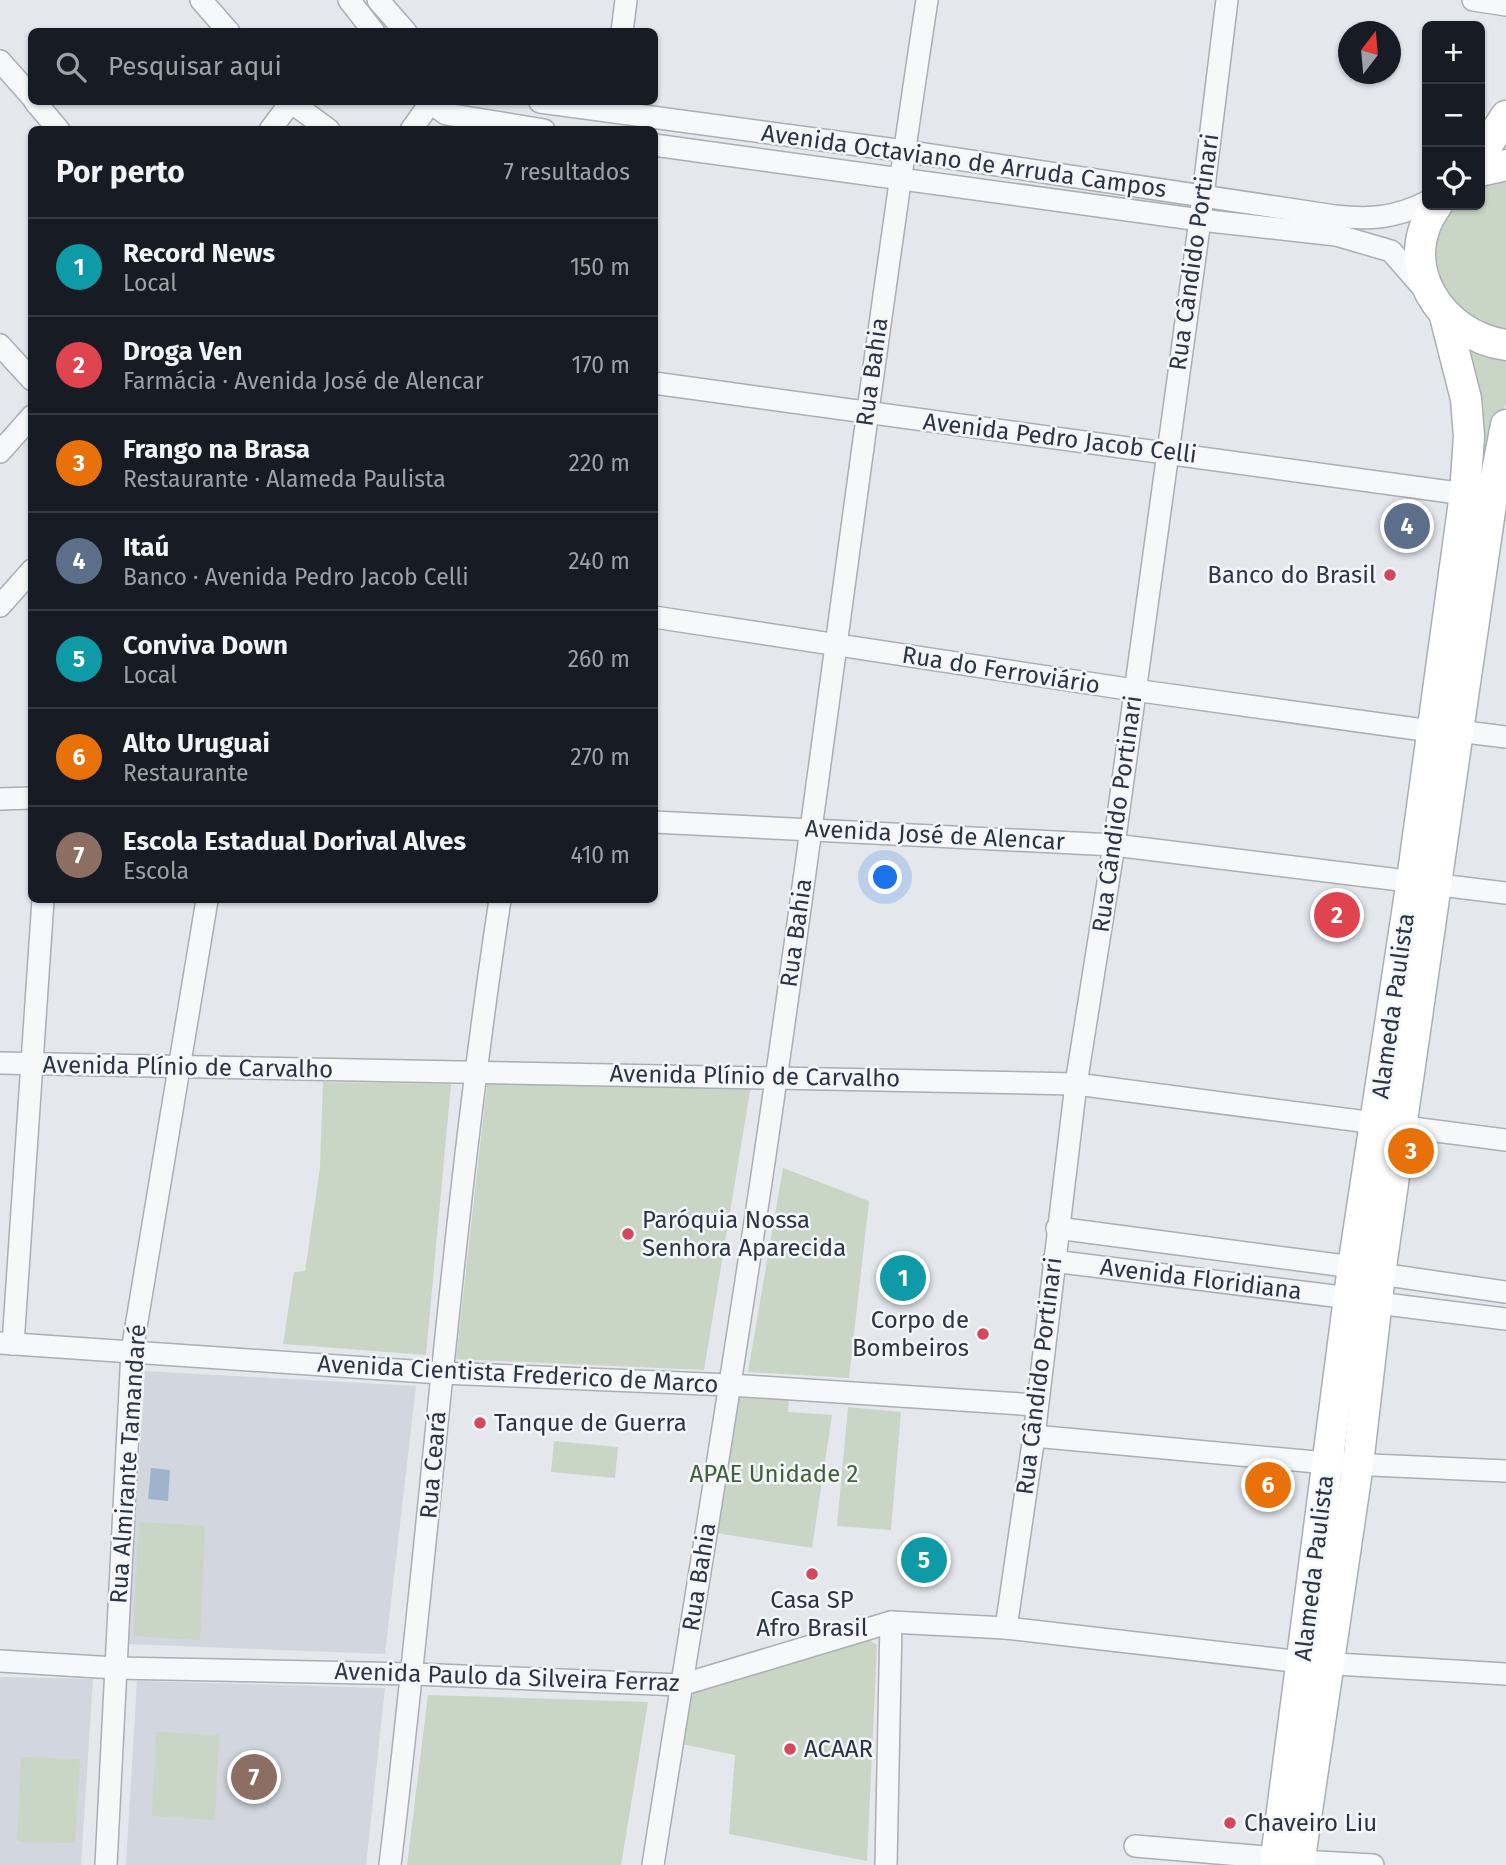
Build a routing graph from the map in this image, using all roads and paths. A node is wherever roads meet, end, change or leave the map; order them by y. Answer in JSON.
{"nodes":[{"id":1,"x":201,"y":0,"type":"edge"},
{"id":2,"x":349,"y":0,"type":"edge"},
{"id":3,"x":378,"y":0,"type":"edge"},
{"id":4,"x":626,"y":0,"type":"edge"},
{"id":5,"x":927,"y":0,"type":"edge"},
{"id":6,"x":1227,"y":0,"type":"edge"},
{"id":7,"x":1473,"y":0,"type":"edge"},
{"id":8,"x":1506,"y":5,"type":"edge"},
{"id":9,"x":226,"y":28,"type":"edge"},
{"id":10,"x":371,"y":28,"type":"edge"},
{"id":11,"x":402,"y":28,"type":"edge"},
{"id":12,"x":622,"y":28,"type":"edge"},
{"id":13,"x":0,"y":61,"type":"edge"},
{"id":14,"x":28,"y":92,"type":"edge"},
{"id":15,"x":38,"y":105,"type":"edge"},
{"id":16,"x":289,"y":105,"type":"edge"},
{"id":17,"x":295,"y":105,"type":"edge"},
{"id":18,"x":556,"y":105,"type":"edge"},
{"id":19,"x":437,"y":109,"type":"edge"},
{"id":20,"x":611,"y":115,"type":"edge"},
{"id":21,"x":1506,"y":116,"type":"edge"},
{"id":22,"x":56,"y":126,"type":"edge"},
{"id":23,"x":273,"y":126,"type":"edge"},
{"id":24,"x":324,"y":126,"type":"edge"},
{"id":25,"x":416,"y":126,"type":"edge"},
{"id":26,"x":524,"y":126,"type":"edge"},
{"id":27,"x":658,"y":146,"type":"edge"},
{"id":28,"x":1485,"y":148,"type":"edge"},
{"id":29,"x":904,"y":151,"type":"junction"},
{"id":30,"x":1506,"y":165,"type":"edge"},
{"id":31,"x":1485,"y":170,"type":"edge"},
{"id":32,"x":901,"y":177,"type":"junction"},
{"id":33,"x":1203,"y":194,"type":"junction"},
{"id":34,"x":1422,"y":204,"type":"edge"},
{"id":35,"x":1434,"y":210,"type":"edge"},
{"id":36,"x":1200,"y":220,"type":"junction"},
{"id":37,"x":1438,"y":306,"type":"junction"},
{"id":38,"x":0,"y":345,"type":"edge"},
{"id":39,"x":1506,"y":345,"type":"edge"},
{"id":40,"x":28,"y":376,"type":"edge"},
{"id":41,"x":658,"y":384,"type":"edge"},
{"id":42,"x":866,"y":413,"type":"junction"},
{"id":43,"x":28,"y":420,"type":"edge"},
{"id":44,"x":1506,"y":425,"type":"edge"},
{"id":45,"x":1166,"y":451,"type":"junction"},
{"id":46,"x":0,"y":452,"type":"edge"},
{"id":47,"x":1488,"y":496,"type":"edge"},
{"id":48,"x":28,"y":574,"type":"edge"},
{"id":49,"x":0,"y":606,"type":"edge"},
{"id":50,"x":658,"y":618,"type":"edge"},
{"id":51,"x":834,"y":644,"type":"junction"},
{"id":52,"x":1135,"y":690,"type":"junction"},
{"id":53,"x":1445,"y":731,"type":"junction"},
{"id":54,"x":1506,"y":737,"type":"edge"},
{"id":55,"x":0,"y":799,"type":"edge"},
{"id":56,"x":28,"y":799,"type":"edge"},
{"id":57,"x":658,"y":822,"type":"edge"},
{"id":58,"x":811,"y":828,"type":"junction"},
{"id":59,"x":1114,"y":845,"type":"junction"},
{"id":60,"x":1424,"y":882,"type":"junction"},
{"id":61,"x":1506,"y":893,"type":"edge"},
{"id":62,"x":43,"y":903,"type":"edge"},
{"id":63,"x":207,"y":903,"type":"edge"},
{"id":64,"x":500,"y":903,"type":"edge"},
{"id":65,"x":0,"y":1063,"type":"edge"},
{"id":66,"x":31,"y":1064,"type":"junction"},
{"id":67,"x":180,"y":1068,"type":"junction"},
{"id":68,"x":474,"y":1070,"type":"junction"},
{"id":69,"x":777,"y":1076,"type":"junction"},
{"id":70,"x":1076,"y":1084,"type":"junction"},
{"id":71,"x":1389,"y":1124,"type":"junction"},
{"id":72,"x":1506,"y":1140,"type":"edge"},
{"id":73,"x":1057,"y":1228,"type":"junction"},
{"id":74,"x":1053,"y":1261,"type":"junction"},
{"id":75,"x":1365,"y":1286,"type":"junction"},
{"id":76,"x":1506,"y":1292,"type":"edge"},
{"id":77,"x":1506,"y":1319,"type":"edge"},
{"id":78,"x":6,"y":1344,"type":"edge"},
{"id":79,"x":132,"y":1351,"type":"junction"},
{"id":80,"x":441,"y":1373,"type":"junction"},
{"id":81,"x":731,"y":1385,"type":"junction"},
{"id":82,"x":1036,"y":1405,"type":"junction"},
{"id":83,"x":1034,"y":1436,"type":"junction"},
{"id":84,"x":1327,"y":1463,"type":"junction"},
{"id":85,"x":1359,"y":1464,"type":"junction"},
{"id":86,"x":1506,"y":1471,"type":"edge"},
{"id":87,"x":891,"y":1622,"type":"junction"},
{"id":88,"x":1006,"y":1628,"type":"junction"},
{"id":89,"x":0,"y":1661,"type":"edge"},
{"id":90,"x":1316,"y":1663,"type":"junction"},
{"id":91,"x":115,"y":1668,"type":"junction"},
{"id":92,"x":414,"y":1674,"type":"junction"},
{"id":93,"x":1506,"y":1674,"type":"edge"},
{"id":94,"x":681,"y":1685,"type":"junction"},
{"id":95,"x":1135,"y":1846,"type":"dead end"},
{"id":96,"x":1288,"y":1862,"type":"edge"},
{"id":97,"x":106,"y":1865,"type":"edge"},
{"id":98,"x":390,"y":1865,"type":"edge"},
{"id":99,"x":653,"y":1865,"type":"edge"},
{"id":100,"x":886,"y":1865,"type":"edge"},
{"id":101,"x":1373,"y":1865,"type":"edge"}],
"edges":[{"from":1,"to":9,"type":"street"},
{"from":2,"to":10,"type":"street"},
{"from":3,"to":11,"type":"street"},
{"from":4,"to":12,"type":"street"},
{"from":5,"to":29,"type":"street","name":"Rua Bahia"},
{"from":6,"to":33,"type":"street","name":"Rua Cândido Portinari"},
{"from":7,"to":8,"type":"street"},
{"from":13,"to":14,"type":"street"},
{"from":15,"to":22,"type":"street"},
{"from":16,"to":23,"type":"street"},
{"from":17,"to":24,"type":"street"},
{"from":18,"to":20,"type":"street","name":"Avenida Octaviano de Arruda Campos"},
{"from":19,"to":25,"type":"street"},
{"from":19,"to":26,"type":"street"},
{"from":20,"to":29,"type":"street","name":"Avenida Octaviano de Arruda Campos"},
{"from":21,"to":28,"type":"main road"},
{"from":27,"to":32,"type":"street","name":"Avenida Octaviano de Arruda Campos"},
{"from":29,"to":32,"type":"street","name":"Rua Bahia"},
{"from":29,"to":33,"type":"street","name":"Avenida Octaviano de Arruda Campos"},
{"from":30,"to":31,"type":"main road"},
{"from":32,"to":36,"type":"street","name":"Avenida Octaviano de Arruda Campos"},
{"from":32,"to":42,"type":"street","name":"Rua Bahia"},
{"from":33,"to":34,"type":"street","name":"Avenida Octaviano de Arruda Campos"},
{"from":33,"to":36,"type":"street","name":"Rua Cândido Portinari"},
{"from":35,"to":37,"type":"main road","name":"Alameda Paulista"},
{"from":36,"to":37,"type":"street","name":"Avenida Octaviano de Arruda Campos"},
{"from":36,"to":45,"type":"street","name":"Rua Cândido Portinari"},
{"from":37,"to":39,"type":"main road"},
{"from":37,"to":47,"type":"main road","name":"Alameda Paulista"},
{"from":38,"to":40,"type":"street"},
{"from":41,"to":42,"type":"street","name":"Avenida Pedro Jacob Celli"},
{"from":42,"to":45,"type":"street","name":"Avenida Pedro Jacob Celli"},
{"from":42,"to":51,"type":"street","name":"Rua Bahia"},
{"from":43,"to":46,"type":"street"},
{"from":44,"to":47,"type":"main road","name":"Alameda Paulista"},
{"from":45,"to":47,"type":"street","name":"Avenida Pedro Jacob Celli"},
{"from":45,"to":52,"type":"street","name":"Rua Cândido Portinari"},
{"from":47,"to":53,"type":"main road","name":"Alameda Paulista"},
{"from":48,"to":49,"type":"street"},
{"from":50,"to":51,"type":"street","name":"Rua do Ferroviário"},
{"from":51,"to":52,"type":"street","name":"Rua do Ferroviário"},
{"from":51,"to":58,"type":"street","name":"Rua Bahia"},
{"from":52,"to":53,"type":"street","name":"Rua do Ferroviário"},
{"from":52,"to":59,"type":"street","name":"Rua Cândido Portinari"},
{"from":53,"to":54,"type":"street","name":"Rua do Ferroviário"},
{"from":53,"to":60,"type":"main road","name":"Alameda Paulista"},
{"from":55,"to":56,"type":"street"},
{"from":57,"to":58,"type":"street","name":"Avenida José de Alencar"},
{"from":58,"to":59,"type":"street","name":"Avenida José de Alencar"},
{"from":58,"to":69,"type":"street","name":"Rua Bahia"},
{"from":59,"to":60,"type":"street","name":"Avenida José de Alencar"},
{"from":59,"to":70,"type":"street","name":"Rua Cândido Portinari"},
{"from":60,"to":61,"type":"street","name":"Avenida José de Alencar"},
{"from":60,"to":71,"type":"main road","name":"Alameda Paulista"},
{"from":62,"to":66,"type":"street"},
{"from":63,"to":67,"type":"street","name":"Rua Almirante Tamandaré"},
{"from":64,"to":68,"type":"street","name":"Rua Ceará"},
{"from":65,"to":66,"type":"street","name":"Avenida Plínio de Carvalho"},
{"from":66,"to":67,"type":"street","name":"Avenida Plínio de Carvalho"},
{"from":66,"to":78,"type":"street"},
{"from":67,"to":68,"type":"street","name":"Avenida Plínio de Carvalho"},
{"from":67,"to":79,"type":"street","name":"Rua Almirante Tamandaré"},
{"from":68,"to":69,"type":"street","name":"Avenida Plínio de Carvalho"},
{"from":68,"to":80,"type":"street","name":"Rua Ceará"},
{"from":69,"to":70,"type":"street","name":"Avenida Plínio de Carvalho"},
{"from":69,"to":81,"type":"street","name":"Rua Bahia"},
{"from":70,"to":71,"type":"street","name":"Avenida Plínio de Carvalho"},
{"from":70,"to":73,"type":"street","name":"Rua Cândido Portinari"},
{"from":71,"to":72,"type":"street","name":"Avenida Plínio de Carvalho"},
{"from":71,"to":75,"type":"main road","name":"Alameda Paulista"},
{"from":73,"to":74,"type":"street","name":"Rua Cândido Portinari"},
{"from":73,"to":75,"type":"street","name":"Avenida Floridiana"},
{"from":74,"to":75,"type":"street","name":"Avenida Floridiana"},
{"from":74,"to":82,"type":"street","name":"Rua Cândido Portinari"},
{"from":75,"to":76,"type":"street","name":"Avenida Floridiana"},
{"from":75,"to":77,"type":"street","name":"Avenida Floridiana"},
{"from":75,"to":84,"type":"main road","name":"Alameda Paulista"},
{"from":75,"to":85,"type":"main road","name":"Alameda Paulista"},
{"from":78,"to":79,"type":"street","name":"Avenida Cientista Frederico de Marco"},
{"from":79,"to":80,"type":"street","name":"Avenida Cientista Frederico de Marco"},
{"from":79,"to":91,"type":"street","name":"Rua Almirante Tamandaré"},
{"from":80,"to":81,"type":"street","name":"Avenida Cientista Frederico de Marco"},
{"from":80,"to":92,"type":"street","name":"Rua Ceará"},
{"from":81,"to":82,"type":"street","name":"Avenida Cientista Frederico de Marco"},
{"from":81,"to":94,"type":"street","name":"Rua Bahia"},
{"from":82,"to":83,"type":"street","name":"Rua Cândido Portinari"},
{"from":83,"to":84,"type":"street"},
{"from":83,"to":88,"type":"street","name":"Rua Cândido Portinari"},
{"from":84,"to":85,"type":"street"},
{"from":84,"to":90,"type":"main road","name":"Alameda Paulista"},
{"from":85,"to":86,"type":"street"},
{"from":85,"to":90,"type":"main road","name":"Alameda Paulista"},
{"from":87,"to":88,"type":"street","name":"Avenida Paulo da Silveira Ferraz"},
{"from":87,"to":94,"type":"street","name":"Avenida Paulo da Silveira Ferraz"},
{"from":87,"to":100,"type":"street"},
{"from":88,"to":90,"type":"street","name":"Avenida Paulo da Silveira Ferraz"},
{"from":89,"to":91,"type":"street","name":"Avenida Paulo da Silveira Ferraz"},
{"from":90,"to":93,"type":"street","name":"Avenida Paulo da Silveira Ferraz"},
{"from":90,"to":96,"type":"main road","name":"Alameda Paulista"},
{"from":91,"to":92,"type":"street","name":"Avenida Paulo da Silveira Ferraz"},
{"from":91,"to":97,"type":"street","name":"Rua Almirante Tamandaré"},
{"from":92,"to":94,"type":"street","name":"Avenida Paulo da Silveira Ferraz"},
{"from":92,"to":98,"type":"street","name":"Rua Ceará"},
{"from":94,"to":99,"type":"street","name":"Rua Bahia"},
{"from":95,"to":96,"type":"street"},
{"from":96,"to":101,"type":"street"}]}
